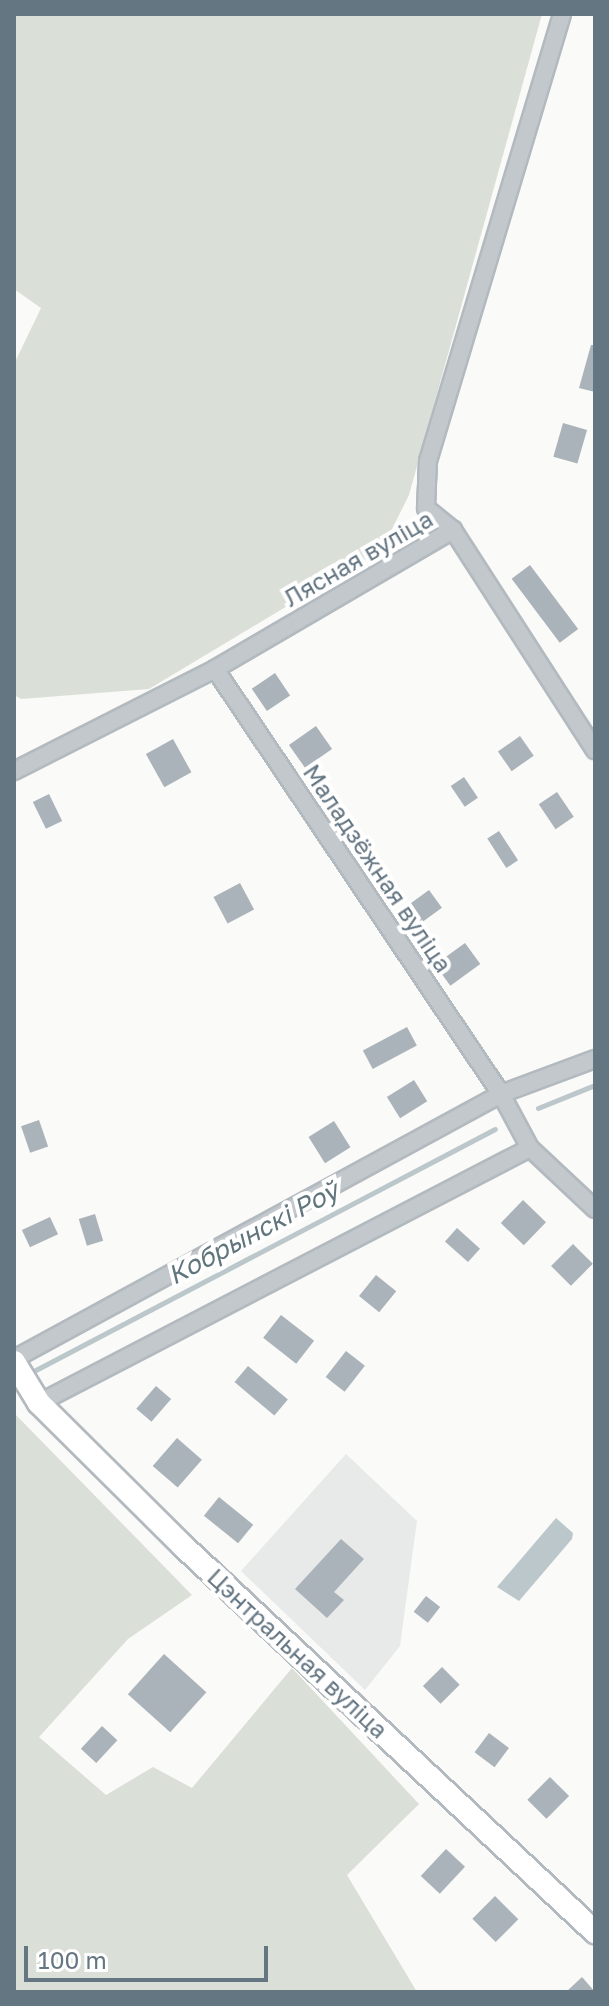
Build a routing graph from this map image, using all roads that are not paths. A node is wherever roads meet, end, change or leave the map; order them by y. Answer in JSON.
{"nodes":[{"id":1,"x":562,"y":14,"type":"edge"},
{"id":2,"x":453,"y":530,"type":"junction"},
{"id":3,"x":215,"y":669,"type":"junction"},
{"id":4,"x":595,"y":750,"type":"edge"},
{"id":5,"x":14,"y":771,"type":"edge"},
{"id":6,"x":595,"y":1059,"type":"edge"},
{"id":7,"x":501,"y":1094,"type":"junction"},
{"id":8,"x":530,"y":1148,"type":"junction"},
{"id":9,"x":595,"y":1209,"type":"edge"},
{"id":10,"x":14,"y":1361,"type":"edge"},
{"id":11,"x":39,"y":1403,"type":"junction"},
{"id":12,"x":595,"y":1932,"type":"edge"}],
"edges":[{"from":1,"to":2,"type":"street","name":"Лясная вуліца"},
{"from":2,"to":3,"type":"street","name":"Лясная вуліца"},
{"from":2,"to":4,"type":"street"},
{"from":3,"to":5,"type":"street","name":"Лясная вуліца"},
{"from":3,"to":7,"type":"street","name":"Маладзёжная вуліца"},
{"from":6,"to":7,"type":"street"},
{"from":7,"to":8,"type":"street","name":"Маладзёжная вуліца"},
{"from":7,"to":10,"type":"street"},
{"from":8,"to":9,"type":"street","name":"Маладзёжная вуліца"},
{"from":8,"to":11,"type":"street"},
{"from":10,"to":11,"type":"street","name":"Цэнтральная вуліца"},
{"from":11,"to":12,"type":"street","name":"Цэнтральная вуліца"}]}
